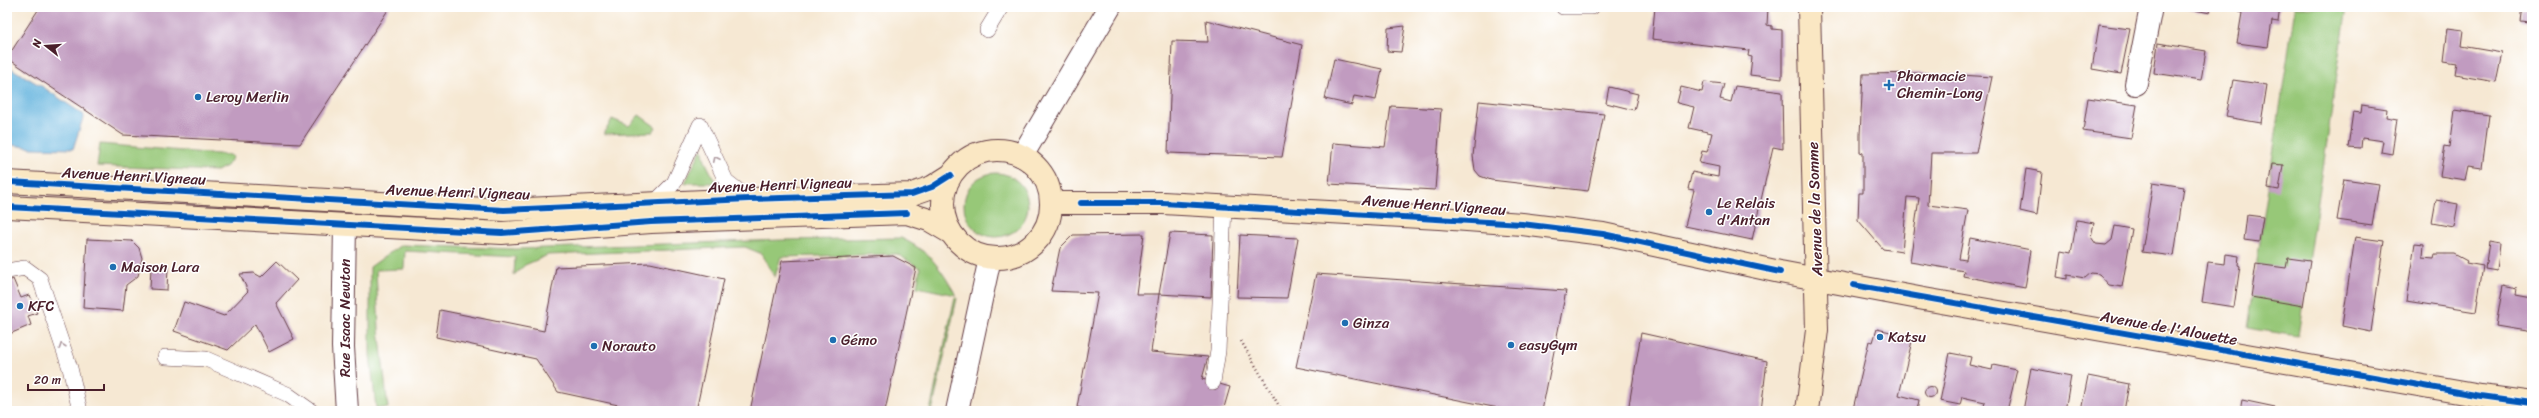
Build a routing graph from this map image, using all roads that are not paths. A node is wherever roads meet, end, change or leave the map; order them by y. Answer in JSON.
{"nodes":[{"id":1,"x":1001,"y":7,"type":"edge"},
{"id":2,"x":1110,"y":7,"type":"edge"},
{"id":3,"x":1563,"y":7,"type":"edge"},
{"id":4,"x":1592,"y":7,"type":"edge"},
{"id":5,"x":1809,"y":7,"type":"edge"},
{"id":6,"x":2151,"y":7,"type":"edge"},
{"id":7,"x":987,"y":30,"type":"dead end"},
{"id":8,"x":2136,"y":84,"type":"dead end"},
{"id":9,"x":1022,"y":156,"type":"junction"},
{"id":10,"x":951,"y":175,"type":"junction"},
{"id":11,"x":7,"y":182,"type":"edge"},
{"id":12,"x":749,"y":198,"type":"junction"},
{"id":13,"x":1051,"y":203,"type":"junction"},
{"id":14,"x":652,"y":204,"type":"junction"},
{"id":15,"x":1224,"y":206,"type":"junction"},
{"id":16,"x":7,"y":207,"type":"edge"},
{"id":17,"x":345,"y":225,"type":"junction"},
{"id":18,"x":951,"y":233,"type":"junction"},
{"id":19,"x":990,"y":258,"type":"junction"},
{"id":20,"x":7,"y":271,"type":"edge"},
{"id":21,"x":1817,"y":278,"type":"junction"},
{"id":22,"x":165,"y":357,"type":"dead end"},
{"id":23,"x":1213,"y":382,"type":"dead end"},
{"id":24,"x":2532,"y":395,"type":"edge"},
{"id":25,"x":2481,"y":396,"type":"junction"},
{"id":26,"x":2532,"y":403,"type":"edge"},
{"id":27,"x":80,"y":411,"type":"edge"},
{"id":28,"x":311,"y":411,"type":"edge"},
{"id":29,"x":347,"y":411,"type":"edge"},
{"id":30,"x":957,"y":411,"type":"edge"},
{"id":31,"x":1808,"y":411,"type":"edge"}],
"edges":[{"from":1,"to":7,"type":"lane"},
{"from":2,"to":9,"type":"street"},
{"from":3,"to":4,"type":"lane"},
{"from":5,"to":21,"type":"street","name":"Avenue de la Somme"},
{"from":6,"to":8,"type":"street"},
{"from":9,"to":10,"type":"street","name":"Avenue Henri Vigneau"},
{"from":9,"to":13,"type":"street","name":"Avenue Henri Vigneau"},
{"from":10,"to":12,"type":"street","name":"Avenue Henri Vigneau"},
{"from":10,"to":18,"type":"street","name":"Avenue Henri Vigneau"},
{"from":11,"to":14,"type":"street","name":"Avenue Henri Vigneau"},
{"from":12,"to":14,"type":"street","name":"Avenue Henri Vigneau"},
{"from":12,"to":14,"type":"lane","one_way":true},
{"from":13,"to":15,"type":"street","name":"Avenue Henri Vigneau"},
{"from":13,"to":19,"type":"street","name":"Avenue Henri Vigneau"},
{"from":15,"to":21,"type":"street","name":"Avenue Henri Vigneau"},
{"from":15,"to":23,"type":"lane"},
{"from":16,"to":17,"type":"street","name":"Avenue Henri Vigneau"},
{"from":17,"to":18,"type":"street","name":"Avenue Henri Vigneau"},
{"from":17,"to":29,"type":"street","name":"Rue Isaac Newton"},
{"from":18,"to":19,"type":"street","name":"Avenue Henri Vigneau"},
{"from":19,"to":30,"type":"street"},
{"from":27,"to":20,"type":"lane","one_way":true},
{"from":21,"to":25,"type":"street","name":"Avenue de l'Alouette"},
{"from":21,"to":31,"type":"street","name":"Avenue de la Somme"},
{"from":22,"to":28,"type":"lane"},
{"from":24,"to":25,"type":"street","name":"Avenue de l'Alouette"},
{"from":25,"to":26,"type":"street","name":"Avenue de l'Alouette"}]}
